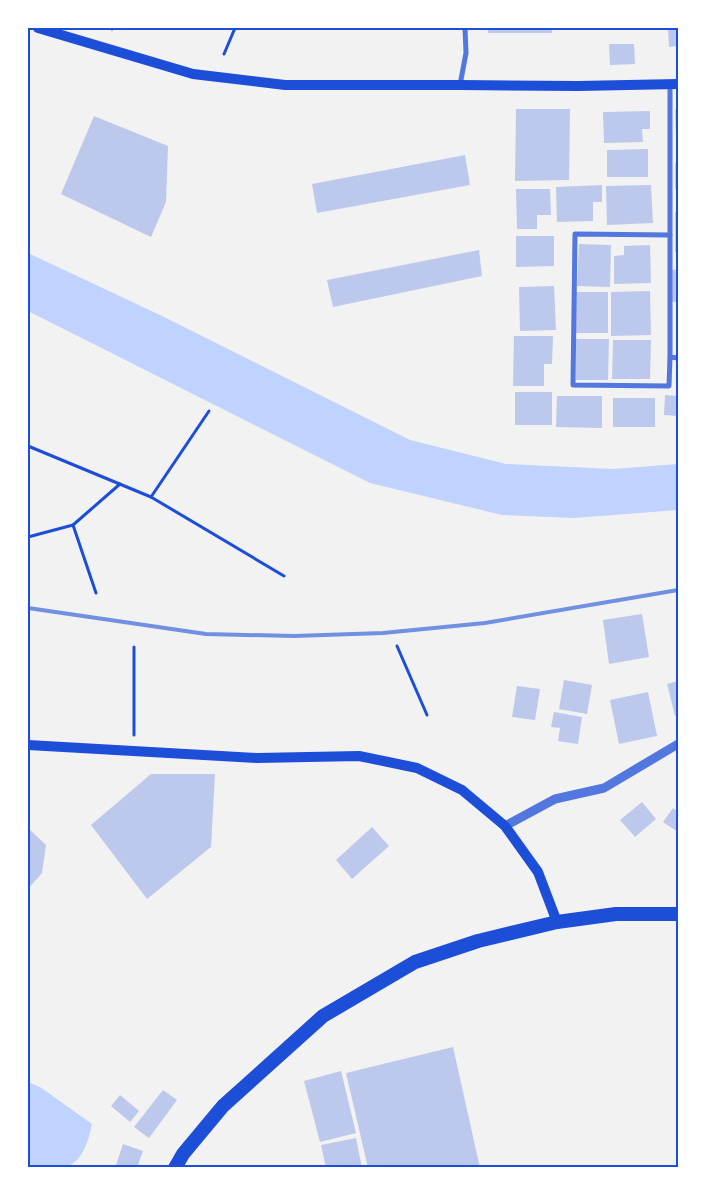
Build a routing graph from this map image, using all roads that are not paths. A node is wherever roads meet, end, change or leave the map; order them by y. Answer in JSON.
{"nodes":[{"id":1,"x":38,"y":28,"type":"edge"},
{"id":2,"x":465,"y":28,"type":"edge"},
{"id":3,"x":674,"y":84,"type":"edge"},
{"id":4,"x":460,"y":85,"type":"junction"},
{"id":5,"x":670,"y":235,"type":"junction"},
{"id":6,"x":670,"y":358,"type":"junction"},
{"id":7,"x":678,"y":358,"type":"edge"},
{"id":8,"x":678,"y":744,"type":"edge"},
{"id":9,"x":28,"y":745,"type":"edge"},
{"id":10,"x":505,"y":826,"type":"junction"},
{"id":11,"x":678,"y":914,"type":"edge"},
{"id":12,"x":557,"y":922,"type":"junction"},
{"id":13,"x":175,"y":1168,"type":"edge"}],
"edges":[{"from":1,"to":4,"type":"main road"},
{"from":2,"to":4,"type":"street"},
{"from":3,"to":4,"type":"main road"},
{"from":3,"to":5,"type":"street"},
{"from":5,"to":6,"type":"street"},
{"from":5,"to":6,"type":"street"},
{"from":6,"to":7,"type":"street"},
{"from":8,"to":10,"type":"street"},
{"from":9,"to":10,"type":"main road"},
{"from":10,"to":12,"type":"main road"},
{"from":11,"to":12,"type":"highway"},
{"from":12,"to":13,"type":"highway"}]}
